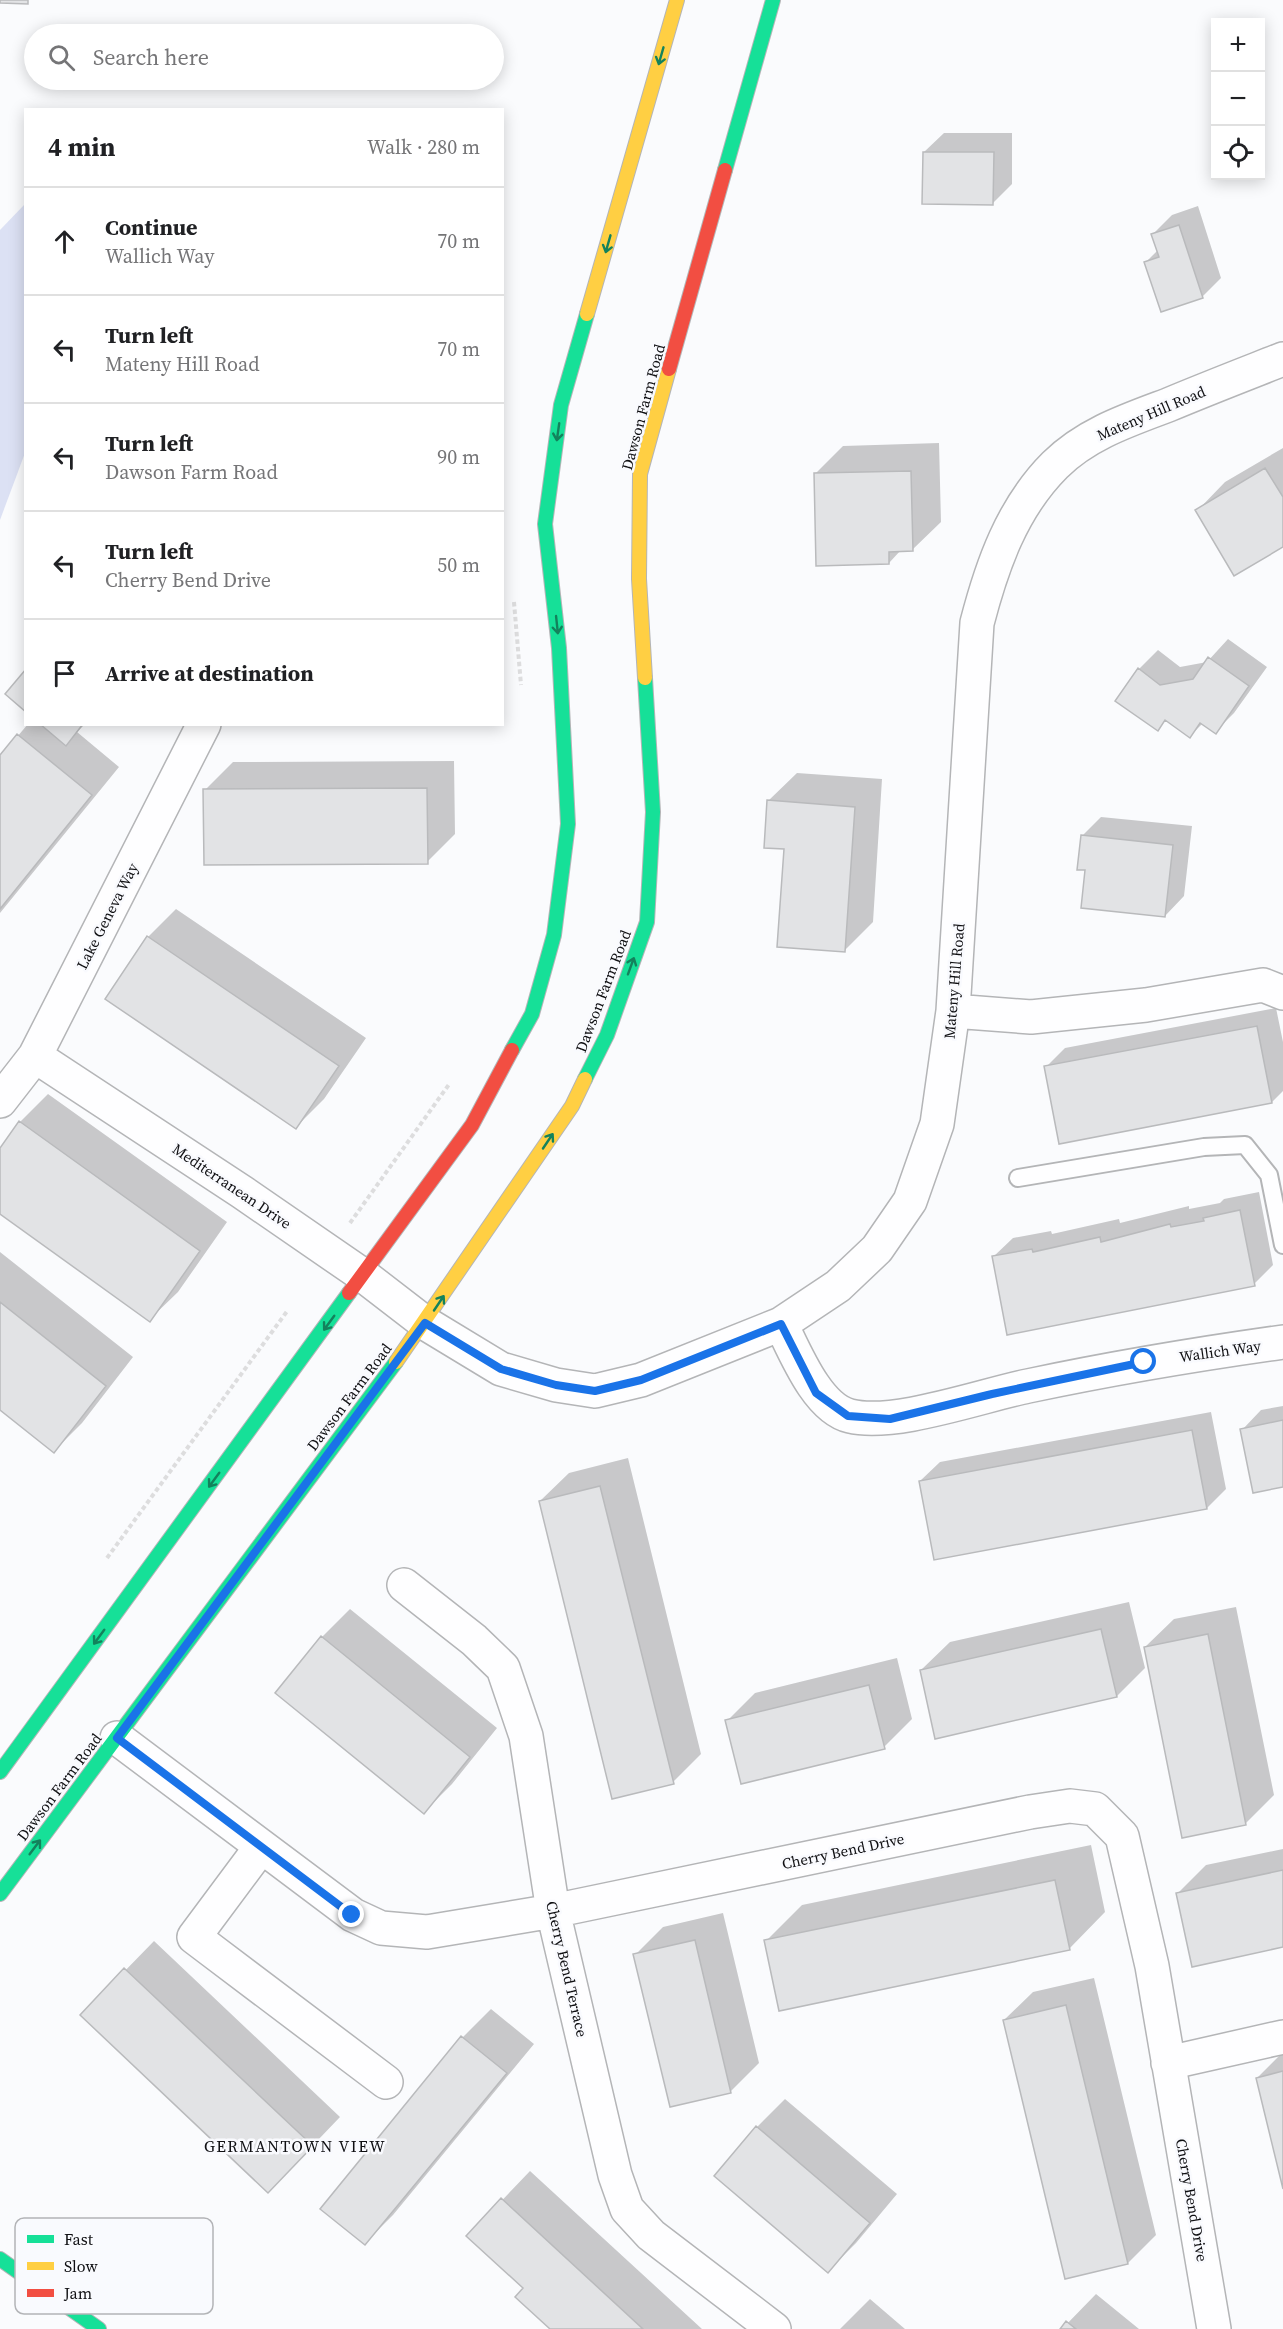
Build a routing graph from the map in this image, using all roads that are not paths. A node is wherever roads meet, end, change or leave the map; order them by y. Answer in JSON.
{"nodes":[{"id":1,"x":678,"y":0,"type":"edge"},
{"id":2,"x":772,"y":0,"type":"edge"},
{"id":3,"x":1283,"y":359,"type":"edge"},
{"id":4,"x":203,"y":726,"type":"edge"},
{"id":5,"x":1283,"y":993,"type":"edge"},
{"id":6,"x":953,"y":1011,"type":"junction"},
{"id":7,"x":35,"y":1056,"type":"junction"},
{"id":8,"x":0,"y":1101,"type":"edge"},
{"id":9,"x":1018,"y":1178,"type":"dead end"},
{"id":10,"x":1283,"y":1245,"type":"edge"},
{"id":11,"x":364,"y":1276,"type":"junction"},
{"id":12,"x":425,"y":1323,"type":"junction"},
{"id":13,"x":781,"y":1324,"type":"junction"},
{"id":14,"x":1283,"y":1342,"type":"edge"},
{"id":15,"x":404,"y":1585,"type":"dead end"},
{"id":16,"x":117,"y":1738,"type":"junction"},
{"id":17,"x":0,"y":1772,"type":"edge"},
{"id":18,"x":261,"y":1847,"type":"junction"},
{"id":19,"x":0,"y":1894,"type":"edge"},
{"id":20,"x":553,"y":1911,"type":"junction"},
{"id":21,"x":1283,"y":2037,"type":"edge"},
{"id":22,"x":1168,"y":2063,"type":"junction"},
{"id":23,"x":387,"y":2082,"type":"dead end"},
{"id":24,"x":0,"y":2259,"type":"edge"},
{"id":25,"x":15,"y":2270,"type":"edge"},
{"id":26,"x":78,"y":2314,"type":"edge"},
{"id":27,"x":99,"y":2329,"type":"edge"},
{"id":28,"x":774,"y":2329,"type":"edge"},
{"id":29,"x":1214,"y":2329,"type":"edge"}],
"edges":[{"from":1,"to":11,"type":"street","one_way":true},
{"from":12,"to":2,"type":"street","name":"Dawson Farm Road","one_way":true},
{"from":3,"to":6,"type":"street","name":"Mateny Hill Road"},
{"from":4,"to":7,"type":"street","name":"Lake Geneva Way"},
{"from":5,"to":6,"type":"street"},
{"from":6,"to":13,"type":"street","name":"Mateny Hill Road"},
{"from":7,"to":8,"type":"street","name":"Lake Geneva Way"},
{"from":7,"to":11,"type":"street","name":"Mediterranean Drive"},
{"from":9,"to":10,"type":"lane"},
{"from":11,"to":12,"type":"street","name":"Mediterranean Drive"},
{"from":11,"to":17,"type":"street","one_way":true},
{"from":12,"to":13,"type":"street","name":"Mateny Hill Road"},
{"from":12,"to":16,"type":"street","name":"Dawson Farm Road"},
{"from":13,"to":14,"type":"street","name":"Wallich Way"},
{"from":15,"to":20,"type":"street","name":"Cherry Bend Terrace"},
{"from":16,"to":18,"type":"street","name":"Cherry Bend Drive"},
{"from":19,"to":16,"type":"street","name":"Dawson Farm Road","one_way":true},
{"from":18,"to":20,"type":"street","name":"Cherry Bend Drive"},
{"from":18,"to":23,"type":"street"},
{"from":20,"to":22,"type":"street","name":"Cherry Bend Drive"},
{"from":20,"to":28,"type":"street","name":"Cherry Bend Terrace"},
{"from":21,"to":22,"type":"street"},
{"from":22,"to":29,"type":"street","name":"Cherry Bend Drive"},
{"from":24,"to":25,"type":"street"},
{"from":26,"to":27,"type":"street"}]}
